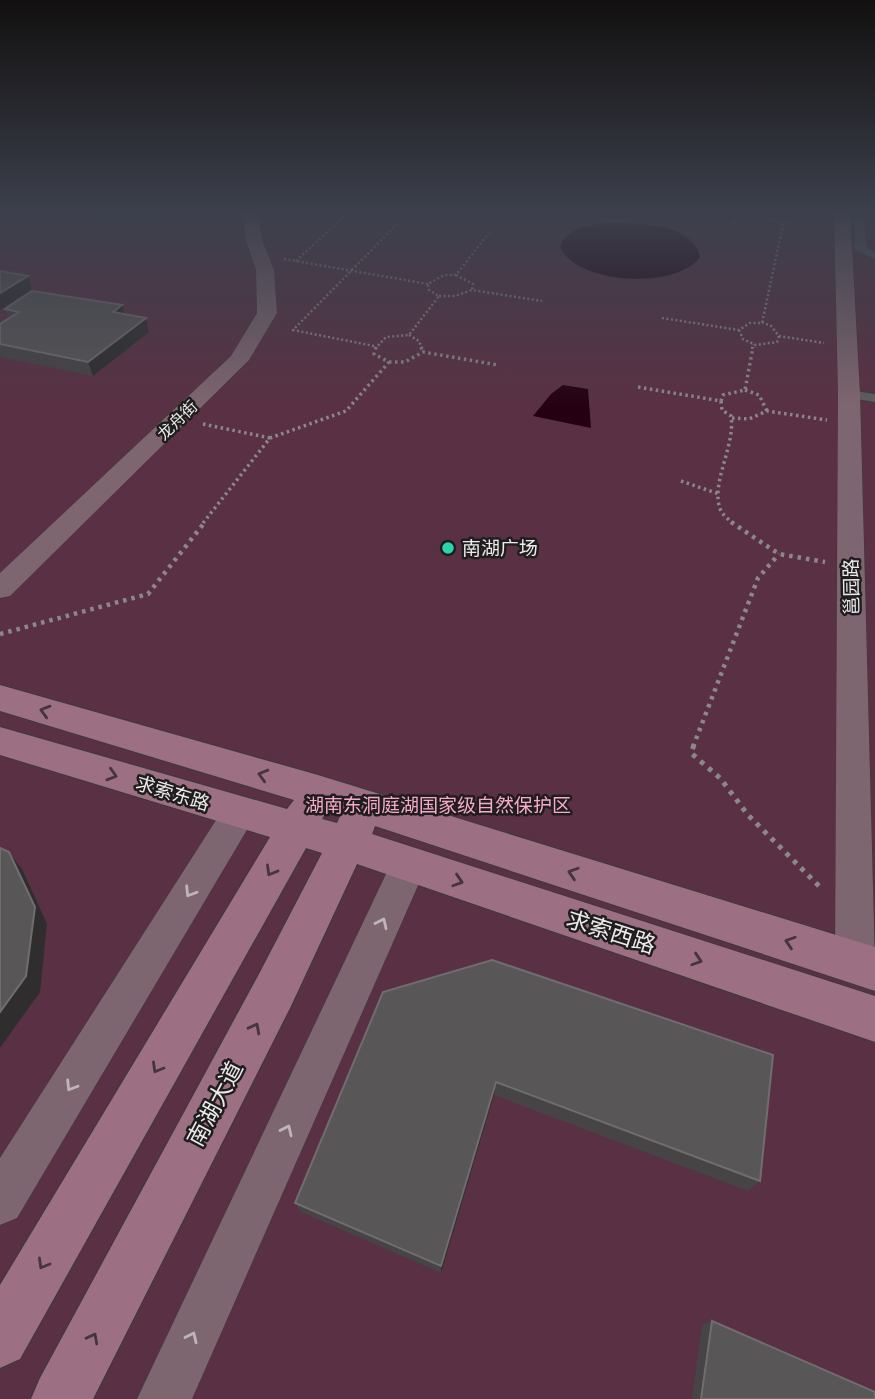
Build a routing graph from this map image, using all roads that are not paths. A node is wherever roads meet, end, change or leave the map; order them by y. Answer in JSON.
{"nodes":[{"id":1,"x":265,"y":276,"type":"edge"},
{"id":2,"x":844,"y":276,"type":"edge"},
{"id":3,"x":862,"y":396,"type":"edge"},
{"id":4,"x":0,"y":589,"type":"edge"},
{"id":5,"x":0,"y":698,"type":"edge"},
{"id":6,"x":0,"y":741,"type":"edge"},
{"id":7,"x":307,"y":810,"type":"junction"},
{"id":8,"x":239,"y":813,"type":"junction"},
{"id":9,"x":356,"y":825,"type":"junction"},
{"id":10,"x":409,"y":865,"type":"junction"},
{"id":11,"x":862,"y":951,"type":"edge"},
{"id":12,"x":875,"y":1019,"type":"edge"},
{"id":13,"x":0,"y":1201,"type":"edge"},
{"id":14,"x":0,"y":1339,"type":"edge"},
{"id":15,"x":61,"y":1399,"type":"edge"},
{"id":16,"x":164,"y":1399,"type":"edge"}],
"edges":[{"from":1,"to":4,"type":"street","name":"龙舟街"},
{"from":2,"to":3,"type":"street","name":"邕园路"},
{"from":3,"to":11,"type":"street","name":"邕园路"},
{"from":7,"to":5,"type":"main road","one_way":true},
{"from":6,"to":8,"type":"main road","name":"求索东路","one_way":true},
{"from":7,"to":8,"type":"main road","name":"求索东路"},
{"from":7,"to":9,"type":"main road"},
{"from":7,"to":14,"type":"main road","one_way":true},
{"from":8,"to":13,"type":"street","one_way":true},
{"from":9,"to":10,"type":"main road","name":"求索西路"},
{"from":11,"to":9,"type":"main road","one_way":true},
{"from":15,"to":9,"type":"main road","name":"南湖大道","one_way":true},
{"from":10,"to":12,"type":"main road","name":"求索西路","one_way":true},
{"from":16,"to":10,"type":"street","one_way":true}]}
